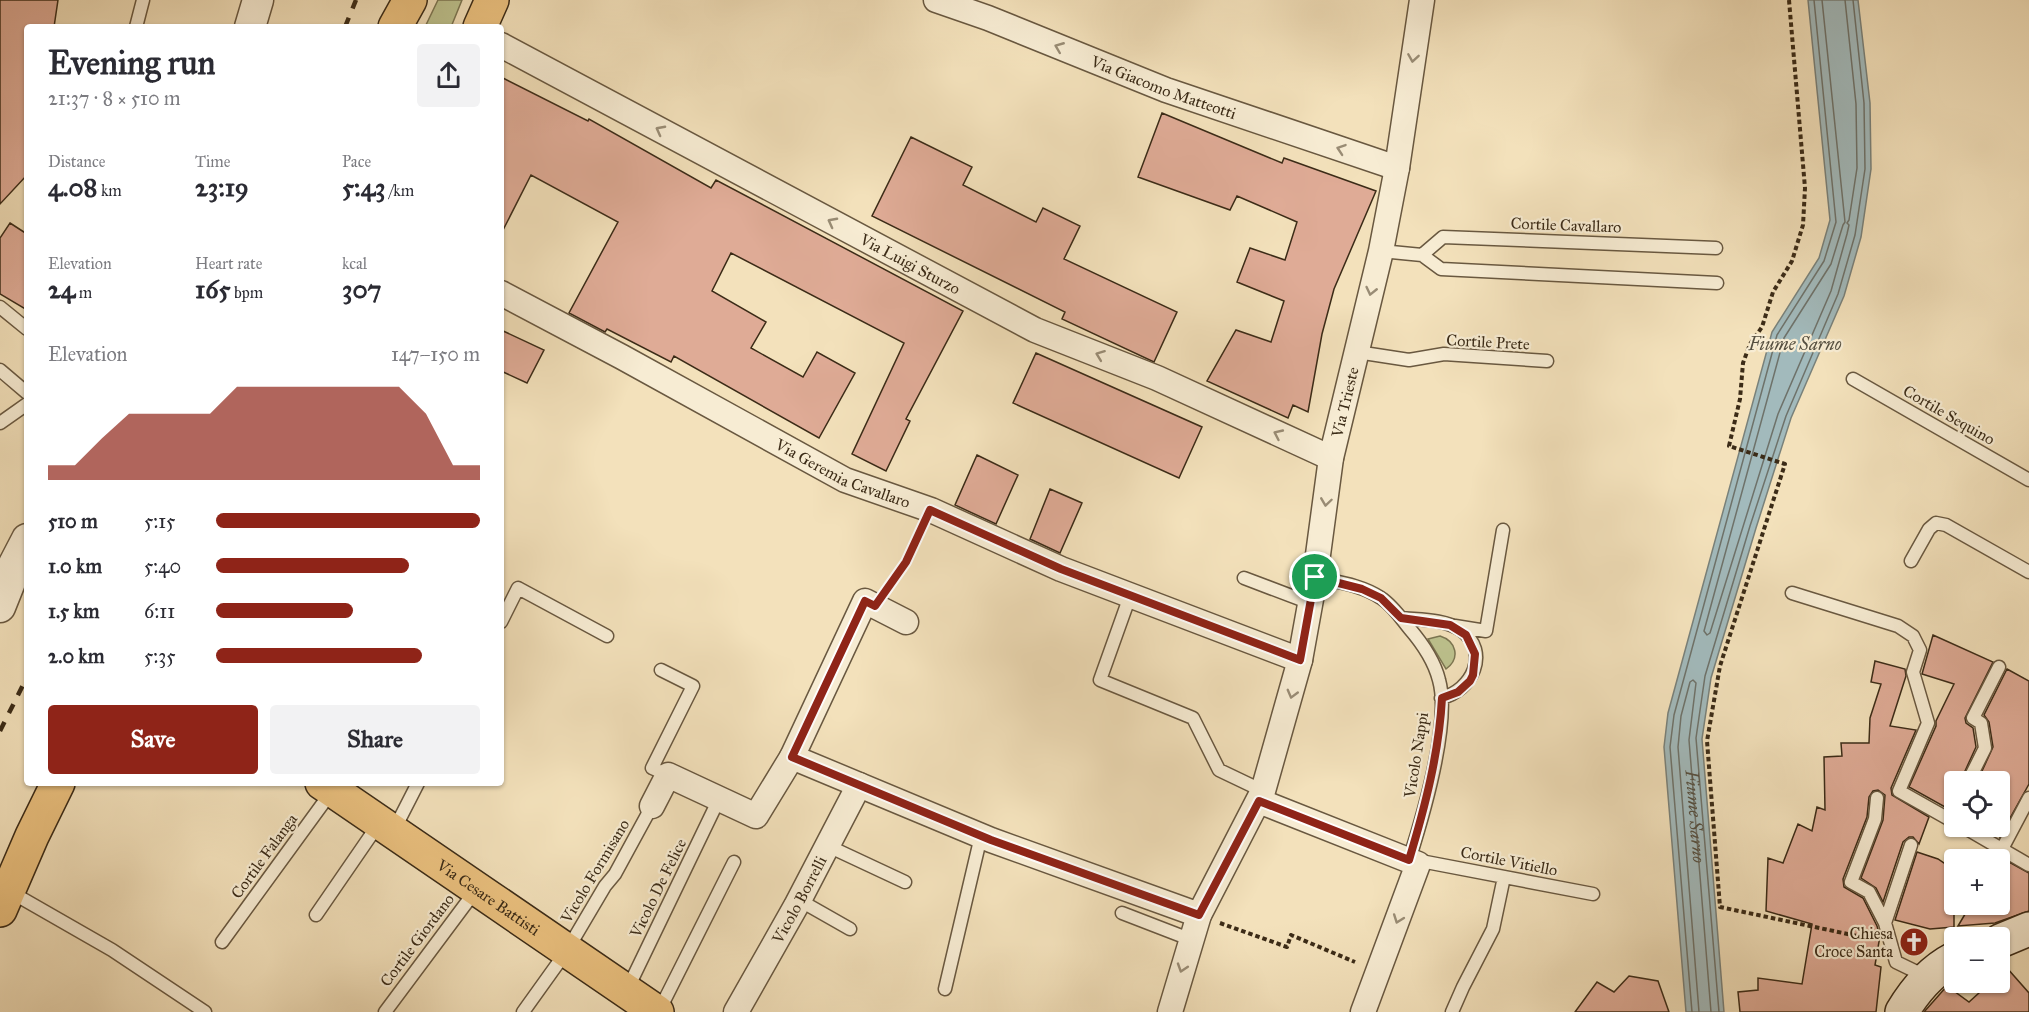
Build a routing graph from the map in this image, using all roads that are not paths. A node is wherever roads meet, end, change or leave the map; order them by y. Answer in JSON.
{"nodes":[{"id":1,"x":143,"y":0,"type":"edge"},
{"id":2,"x":258,"y":0,"type":"edge"},
{"id":3,"x":410,"y":0,"type":"edge"},
{"id":4,"x":492,"y":0,"type":"edge"},
{"id":5,"x":936,"y":0,"type":"edge"},
{"id":6,"x":1422,"y":0,"type":"edge"},
{"id":7,"x":137,"y":24,"type":"edge"},
{"id":8,"x":251,"y":24,"type":"edge"},
{"id":9,"x":397,"y":24,"type":"edge"},
{"id":10,"x":481,"y":24,"type":"edge"},
{"id":11,"x":504,"y":47,"type":"edge"},
{"id":12,"x":1397,"y":168,"type":"junction"},
{"id":13,"x":1716,"y":248,"type":"dead end"},
{"id":14,"x":1381,"y":251,"type":"junction"},
{"id":15,"x":1422,"y":255,"type":"junction"},
{"id":16,"x":1717,"y":283,"type":"dead end"},
{"id":17,"x":504,"y":295,"type":"edge"},
{"id":18,"x":0,"y":307,"type":"edge"},
{"id":19,"x":24,"y":327,"type":"edge"},
{"id":20,"x":1357,"y":352,"type":"junction"},
{"id":21,"x":1547,"y":362,"type":"dead end"},
{"id":22,"x":0,"y":370,"type":"edge"},
{"id":23,"x":1853,"y":379,"type":"dead end"},
{"id":24,"x":24,"y":390,"type":"edge"},
{"id":25,"x":24,"y":406,"type":"edge"},
{"id":26,"x":0,"y":423,"type":"edge"},
{"id":27,"x":1332,"y":458,"type":"junction"},
{"id":28,"x":2029,"y":480,"type":"edge"},
{"id":29,"x":1503,"y":531,"type":"dead end"},
{"id":30,"x":14,"y":553,"type":"edge"},
{"id":31,"x":1911,"y":561,"type":"dead end"},
{"id":32,"x":2029,"y":572,"type":"edge"},
{"id":33,"x":1315,"y":577,"type":"junction"},
{"id":34,"x":1244,"y":578,"type":"dead end"},
{"id":35,"x":1792,"y":593,"type":"dead end"},
{"id":36,"x":1130,"y":596,"type":"junction"},
{"id":37,"x":1310,"y":603,"type":"junction"},
{"id":38,"x":0,"y":607,"type":"edge"},
{"id":39,"x":504,"y":616,"type":"edge"},
{"id":40,"x":1401,"y":618,"type":"junction"},
{"id":41,"x":906,"y":622,"type":"dead end"},
{"id":42,"x":1450,"y":625,"type":"junction"},
{"id":43,"x":607,"y":636,"type":"dead end"},
{"id":44,"x":1300,"y":660,"type":"junction"},
{"id":45,"x":1999,"y":667,"type":"dead end"},
{"id":46,"x":661,"y":670,"type":"dead end"},
{"id":47,"x":1442,"y":698,"type":"junction"},
{"id":48,"x":792,"y":757,"type":"junction"},
{"id":49,"x":1974,"y":771,"type":"edge"},
{"id":50,"x":668,"y":775,"type":"junction"},
{"id":51,"x":860,"y":785,"type":"junction"},
{"id":52,"x":57,"y":786,"type":"edge"},
{"id":53,"x":416,"y":786,"type":"edge"},
{"id":54,"x":327,"y":787,"type":"edge"},
{"id":55,"x":1261,"y":796,"type":"junction"},
{"id":56,"x":1877,"y":798,"type":"dead end"},
{"id":57,"x":2029,"y":798,"type":"edge"},
{"id":58,"x":719,"y":799,"type":"junction"},
{"id":59,"x":651,"y":806,"type":"joint"},
{"id":60,"x":1944,"y":816,"type":"edge"},
{"id":61,"x":387,"y":826,"type":"junction"},
{"id":62,"x":981,"y":836,"type":"junction"},
{"id":63,"x":1981,"y":837,"type":"edge"},
{"id":64,"x":1911,"y":845,"type":"dead end"},
{"id":65,"x":828,"y":846,"type":"junction"},
{"id":66,"x":2001,"y":849,"type":"joint"},
{"id":67,"x":2010,"y":854,"type":"edge"},
{"id":68,"x":734,"y":862,"type":"dead end"},
{"id":69,"x":1413,"y":862,"type":"junction"},
{"id":70,"x":2029,"y":865,"type":"edge"},
{"id":71,"x":1504,"y":877,"type":"junction"},
{"id":72,"x":905,"y":882,"type":"dead end"},
{"id":73,"x":476,"y":889,"type":"junction"},
{"id":74,"x":1593,"y":894,"type":"dead end"},
{"id":75,"x":4,"y":900,"type":"edge"},
{"id":76,"x":799,"y":900,"type":"junction"},
{"id":77,"x":1122,"y":913,"type":"dead end"},
{"id":78,"x":316,"y":915,"type":"dead end"},
{"id":79,"x":1199,"y":915,"type":"junction"},
{"id":80,"x":1886,"y":923,"type":"junction"},
{"id":81,"x":850,"y":929,"type":"dead end"},
{"id":82,"x":2029,"y":929,"type":"edge"},
{"id":83,"x":2010,"y":937,"type":"edge"},
{"id":84,"x":1192,"y":940,"type":"junction"},
{"id":85,"x":222,"y":942,"type":"dead end"},
{"id":86,"x":567,"y":952,"type":"junction"},
{"id":87,"x":1941,"y":968,"type":"edge"},
{"id":88,"x":945,"y":989,"type":"dead end"},
{"id":89,"x":626,"y":991,"type":"junction"},
{"id":90,"x":204,"y":1012,"type":"edge"},
{"id":91,"x":385,"y":1012,"type":"edge"},
{"id":92,"x":523,"y":1012,"type":"edge"},
{"id":93,"x":658,"y":1012,"type":"edge"},
{"id":94,"x":736,"y":1012,"type":"edge"},
{"id":95,"x":1170,"y":1012,"type":"edge"},
{"id":96,"x":1363,"y":1012,"type":"edge"},
{"id":97,"x":1452,"y":1012,"type":"edge"},
{"id":98,"x":1902,"y":1012,"type":"edge"}],
"edges":[{"from":1,"to":7,"type":"lane"},
{"from":2,"to":8,"type":"street"},
{"from":3,"to":9,"type":"main road"},
{"from":4,"to":10,"type":"main road"},
{"from":12,"to":5,"type":"street","name":"Via Giacomo Matteotti","one_way":true},
{"from":6,"to":12,"type":"street","name":"Via Trieste","one_way":true},
{"from":27,"to":11,"type":"street","name":"Via Luigi Sturzo","one_way":true},
{"from":12,"to":14,"type":"street","name":"Via Trieste"},
{"from":13,"to":15,"type":"lane","name":"Cortile Cavallaro"},
{"from":14,"to":15,"type":"lane"},
{"from":14,"to":20,"type":"street","name":"Via Trieste","one_way":true},
{"from":15,"to":16,"type":"lane"},
{"from":17,"to":36,"type":"street","name":"Via Geremia Cavallaro"},
{"from":18,"to":19,"type":"lane"},
{"from":20,"to":21,"type":"lane","name":"Cortile Prete"},
{"from":20,"to":27,"type":"street","name":"Via Trieste"},
{"from":22,"to":24,"type":"lane"},
{"from":23,"to":28,"type":"lane","name":"Cortile Sequino"},
{"from":25,"to":26,"type":"lane"},
{"from":27,"to":33,"type":"street","name":"Via Trieste","one_way":true},
{"from":29,"to":42,"type":"lane"},
{"from":30,"to":38,"type":"street"},
{"from":31,"to":32,"type":"lane"},
{"from":33,"to":37,"type":"street","name":"Via Trieste"},
{"from":33,"to":40,"type":"lane","name":"Vicolo Nappi"},
{"from":34,"to":37,"type":"lane"},
{"from":35,"to":60,"type":"lane"},
{"from":36,"to":44,"type":"street","name":"Via Geremia Cavallaro"},
{"from":36,"to":55,"type":"lane"},
{"from":37,"to":44,"type":"street","name":"Via Trieste"},
{"from":39,"to":43,"type":"lane"},
{"from":40,"to":42,"type":"lane"},
{"from":40,"to":47,"type":"lane","name":"Vicolo Nappi"},
{"from":41,"to":48,"type":"street"},
{"from":42,"to":47,"type":"lane"},
{"from":44,"to":55,"type":"street","name":"Via Trieste","one_way":true},
{"from":45,"to":49,"type":"lane"},
{"from":46,"to":50,"type":"lane"},
{"from":47,"to":69,"type":"lane","name":"Vicolo Nappi"},
{"from":48,"to":51,"type":"street"},
{"from":48,"to":58,"type":"street"},
{"from":50,"to":58,"type":"street"},
{"from":50,"to":59,"type":"street"},
{"from":51,"to":62,"type":"street"},
{"from":51,"to":65,"type":"street","name":"Vicolo Borrelli"},
{"from":52,"to":75,"type":"main road"},
{"from":53,"to":61,"type":"lane"},
{"from":54,"to":61,"type":"main road","name":"Via Cesare Battisti"},
{"from":54,"to":85,"type":"lane","name":"Cortile Falanga"},
{"from":55,"to":69,"type":"street"},
{"from":55,"to":79,"type":"street","name":"Via Trieste"},
{"from":56,"to":80,"type":"lane"},
{"from":57,"to":66,"type":"lane"},
{"from":58,"to":89,"type":"lane","name":"Vicolo De Felice"},
{"from":59,"to":86,"type":"lane","name":"Vicolo Formisano"},
{"from":61,"to":73,"type":"main road","name":"Via Cesare Battisti"},
{"from":61,"to":78,"type":"lane"},
{"from":62,"to":79,"type":"street"},
{"from":62,"to":88,"type":"lane"},
{"from":63,"to":66,"type":"lane"},
{"from":64,"to":80,"type":"lane"},
{"from":65,"to":72,"type":"lane"},
{"from":65,"to":76,"type":"street","name":"Vicolo Borrelli"},
{"from":67,"to":70,"type":"lane"},
{"from":68,"to":93,"type":"lane"},
{"from":69,"to":71,"type":"lane","name":"Cortile Vitiello"},
{"from":69,"to":96,"type":"street","one_way":true},
{"from":71,"to":74,"type":"lane","name":"Cortile Vitiello"},
{"from":71,"to":97,"type":"lane"},
{"from":73,"to":86,"type":"main road","name":"Via Cesare Battisti"},
{"from":73,"to":91,"type":"lane","name":"Cortile Giordano"},
{"from":75,"to":90,"type":"lane"},
{"from":76,"to":81,"type":"lane"},
{"from":76,"to":94,"type":"street","name":"Vicolo Borrelli"},
{"from":77,"to":84,"type":"lane"},
{"from":79,"to":84,"type":"street","name":"Via Trieste"},
{"from":80,"to":87,"type":"lane"},
{"from":82,"to":83,"type":"main road"},
{"from":84,"to":95,"type":"street","name":"Via Trieste","one_way":true},
{"from":86,"to":89,"type":"main road","name":"Via Cesare Battisti"},
{"from":86,"to":92,"type":"lane","name":"Vicolo Formisano"},
{"from":87,"to":98,"type":"main road"},
{"from":89,"to":93,"type":"main road","name":"Via Cesare Battisti"}]}
